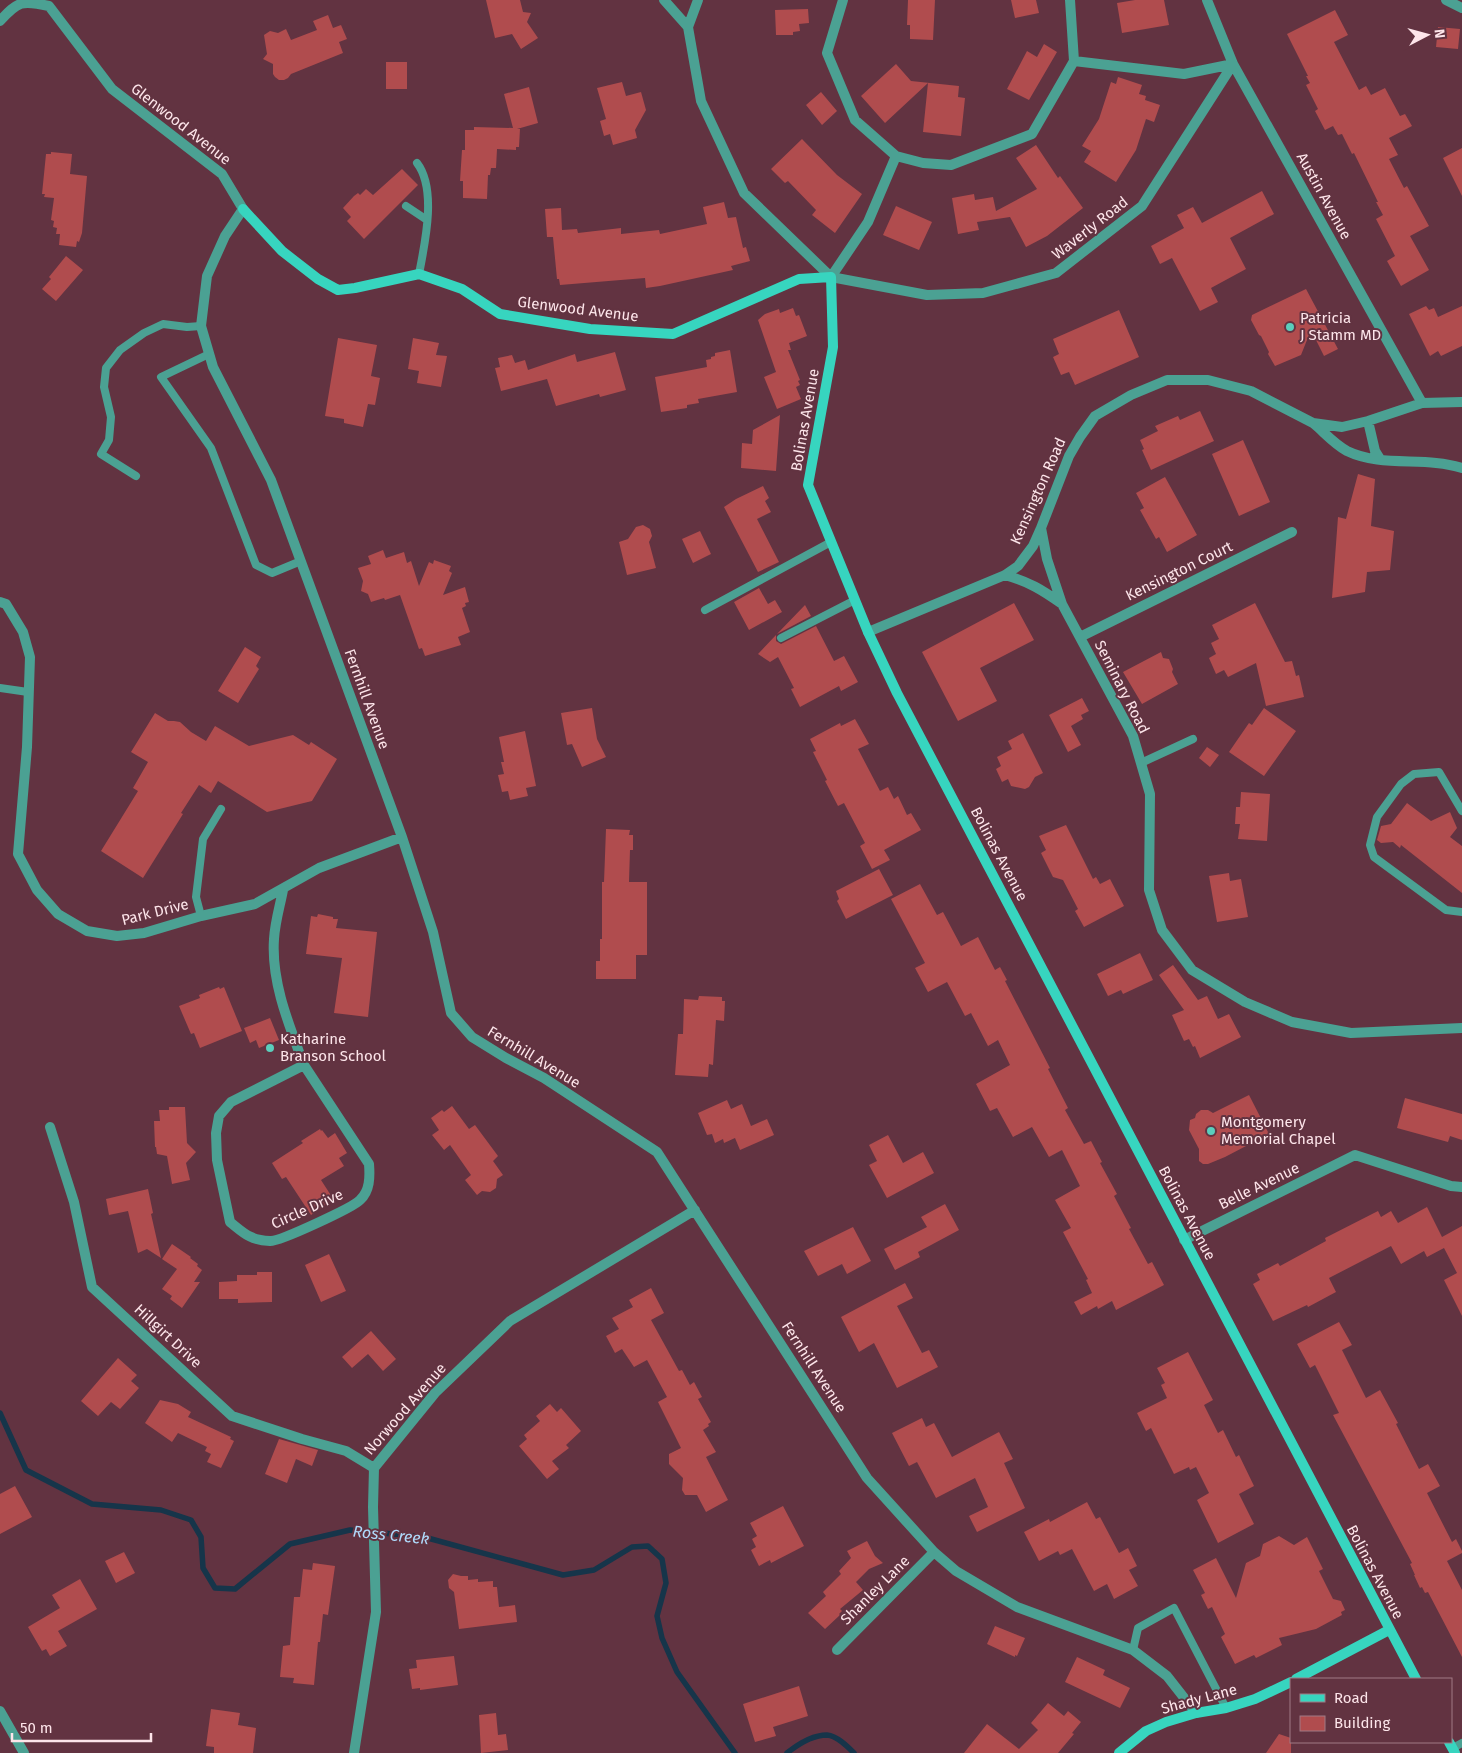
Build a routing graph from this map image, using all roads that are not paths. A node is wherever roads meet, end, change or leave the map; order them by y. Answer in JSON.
{"nodes":[{"id":1,"x":664,"y":0,"type":"edge"},
{"id":2,"x":698,"y":0,"type":"edge"},
{"id":3,"x":843,"y":0,"type":"edge"},
{"id":4,"x":1070,"y":0,"type":"edge"},
{"id":5,"x":1207,"y":0,"type":"edge"},
{"id":6,"x":1446,"y":0,"type":"edge"},
{"id":7,"x":25,"y":1,"type":"edge"},
{"id":8,"x":1462,"y":8,"type":"edge"},
{"id":9,"x":0,"y":21,"type":"edge"},
{"id":10,"x":688,"y":27,"type":"junction"},
{"id":11,"x":1074,"y":61,"type":"junction"},
{"id":12,"x":1233,"y":64,"type":"junction"},
{"id":13,"x":896,"y":156,"type":"junction"},
{"id":14,"x":417,"y":163,"type":"dead end"},
{"id":15,"x":406,"y":206,"type":"dead end"},
{"id":16,"x":243,"y":209,"type":"junction"},
{"id":17,"x":427,"y":220,"type":"junction"},
{"id":18,"x":419,"y":274,"type":"junction"},
{"id":19,"x":831,"y":277,"type":"junction"},
{"id":20,"x":201,"y":326,"type":"junction"},
{"id":21,"x":209,"y":354,"type":"junction"},
{"id":22,"x":1462,"y":402,"type":"edge"},
{"id":23,"x":1422,"y":403,"type":"junction"},
{"id":24,"x":1368,"y":421,"type":"junction"},
{"id":25,"x":1313,"y":423,"type":"junction"},
{"id":26,"x":1380,"y":459,"type":"junction"},
{"id":27,"x":1462,"y":468,"type":"edge"},
{"id":28,"x":136,"y":476,"type":"dead end"},
{"id":29,"x":1041,"y":528,"type":"junction"},
{"id":30,"x":1292,"y":532,"type":"dead end"},
{"id":31,"x":831,"y":542,"type":"junction"},
{"id":32,"x":301,"y":561,"type":"junction"},
{"id":33,"x":1005,"y":575,"type":"junction"},
{"id":34,"x":855,"y":600,"type":"junction"},
{"id":35,"x":0,"y":602,"type":"edge"},
{"id":36,"x":1062,"y":604,"type":"junction"},
{"id":37,"x":705,"y":610,"type":"dead end"},
{"id":38,"x":868,"y":632,"type":"junction"},
{"id":39,"x":1080,"y":637,"type":"junction"},
{"id":40,"x":781,"y":638,"type":"dead end"},
{"id":41,"x":0,"y":688,"type":"edge"},
{"id":42,"x":28,"y":692,"type":"junction"},
{"id":43,"x":1193,"y":739,"type":"dead end"},
{"id":44,"x":1141,"y":762,"type":"junction"},
{"id":45,"x":221,"y":809,"type":"dead end"},
{"id":46,"x":1462,"y":811,"type":"edge"},
{"id":47,"x":402,"y":836,"type":"junction"},
{"id":48,"x":283,"y":890,"type":"junction"},
{"id":49,"x":1462,"y":912,"type":"edge"},
{"id":50,"x":201,"y":916,"type":"junction"},
{"id":51,"x":1462,"y":1028,"type":"edge"},
{"id":52,"x":304,"y":1065,"type":"junction"},
{"id":53,"x":50,"y":1127,"type":"dead end"},
{"id":54,"x":1462,"y":1187,"type":"edge"},
{"id":55,"x":696,"y":1210,"type":"junction"},
{"id":56,"x":1184,"y":1240,"type":"junction"},
{"id":57,"x":374,"y":1468,"type":"junction"},
{"id":58,"x":934,"y":1552,"type":"junction"},
{"id":59,"x":1389,"y":1630,"type":"junction"},
{"id":60,"x":837,"y":1650,"type":"dead end"},
{"id":61,"x":1133,"y":1650,"type":"junction"},
{"id":62,"x":1298,"y":1678,"type":"edge"},
{"id":63,"x":1415,"y":1678,"type":"edge"},
{"id":64,"x":1290,"y":1682,"type":"edge"},
{"id":65,"x":1226,"y":1708,"type":"junction"},
{"id":66,"x":0,"y":1711,"type":"edge"},
{"id":67,"x":1196,"y":1713,"type":"junction"},
{"id":68,"x":20,"y":1752,"type":"edge"},
{"id":69,"x":354,"y":1753,"type":"edge"},
{"id":70,"x":1119,"y":1753,"type":"edge"}],
"edges":[{"from":1,"to":10,"type":"street"},
{"from":2,"to":10,"type":"street"},
{"from":3,"to":13,"type":"street"},
{"from":4,"to":11,"type":"street"},
{"from":5,"to":12,"type":"street","name":"Austin Avenue"},
{"from":6,"to":8,"type":"street"},
{"from":7,"to":9,"type":"street","name":"Glenwood Avenue"},
{"from":7,"to":16,"type":"street","name":"Glenwood Avenue"},
{"from":10,"to":19,"type":"street"},
{"from":11,"to":12,"type":"street"},
{"from":11,"to":13,"type":"street"},
{"from":12,"to":19,"type":"street","name":"Waverly Road"},
{"from":12,"to":23,"type":"street","name":"Austin Avenue"},
{"from":13,"to":19,"type":"street"},
{"from":14,"to":17,"type":"lane"},
{"from":15,"to":17,"type":"lane"},
{"from":16,"to":18,"type":"street","name":"Glenwood Avenue"},
{"from":16,"to":20,"type":"street","name":"Fernhill Avenue"},
{"from":17,"to":18,"type":"lane"},
{"from":18,"to":19,"type":"street","name":"Glenwood Avenue"},
{"from":19,"to":31,"type":"street","name":"Bolinas Avenue"},
{"from":20,"to":21,"type":"street","name":"Fernhill Avenue"},
{"from":20,"to":28,"type":"lane"},
{"from":21,"to":32,"type":"street","name":"Fernhill Avenue"},
{"from":21,"to":32,"type":"lane"},
{"from":22,"to":23,"type":"street","name":"Kensington Road"},
{"from":23,"to":24,"type":"street","name":"Kensington Road"},
{"from":24,"to":25,"type":"street","name":"Kensington Road"},
{"from":24,"to":26,"type":"street"},
{"from":25,"to":26,"type":"street"},
{"from":25,"to":29,"type":"street","name":"Kensington Road"},
{"from":26,"to":27,"type":"street"},
{"from":29,"to":33,"type":"street","name":"Kensington Road"},
{"from":29,"to":36,"type":"street","name":"Seminary Road"},
{"from":30,"to":39,"type":"street","name":"Kensington Court"},
{"from":31,"to":34,"type":"street","name":"Bolinas Avenue"},
{"from":31,"to":37,"type":"lane"},
{"from":32,"to":47,"type":"street","name":"Fernhill Avenue"},
{"from":33,"to":36,"type":"street","name":"Seminary Road"},
{"from":33,"to":38,"type":"street","name":"Kensington Road"},
{"from":34,"to":38,"type":"street","name":"Bolinas Avenue"},
{"from":34,"to":40,"type":"lane"},
{"from":35,"to":42,"type":"street","name":"Park Drive"},
{"from":36,"to":39,"type":"street","name":"Seminary Road"},
{"from":38,"to":56,"type":"street","name":"Bolinas Avenue"},
{"from":39,"to":44,"type":"street","name":"Seminary Road"},
{"from":41,"to":42,"type":"lane"},
{"from":42,"to":50,"type":"street","name":"Park Drive"},
{"from":43,"to":44,"type":"lane"},
{"from":44,"to":51,"type":"street","name":"Seminary Road"},
{"from":45,"to":50,"type":"lane"},
{"from":46,"to":49,"type":"lane"},
{"from":47,"to":48,"type":"street","name":"Park Drive"},
{"from":47,"to":55,"type":"street","name":"Fernhill Avenue"},
{"from":48,"to":50,"type":"street","name":"Park Drive"},
{"from":48,"to":52,"type":"street","name":"Circle Drive"},
{"from":52,"to":52,"type":"street","name":"Circle Drive"},
{"from":53,"to":57,"type":"street","name":"Hillgirt Drive"},
{"from":54,"to":56,"type":"street","name":"Belle Avenue"},
{"from":55,"to":57,"type":"street","name":"Norwood Avenue"},
{"from":55,"to":58,"type":"street","name":"Fernhill Avenue"},
{"from":56,"to":59,"type":"street","name":"Bolinas Avenue"},
{"from":57,"to":69,"type":"street","name":"Norwood Avenue"},
{"from":58,"to":60,"type":"street","name":"Shanley Lane"},
{"from":58,"to":61,"type":"street","name":"Fernhill Avenue"},
{"from":59,"to":62,"type":"street"},
{"from":59,"to":63,"type":"street","name":"Bolinas Avenue"},
{"from":61,"to":65,"type":"lane"},
{"from":61,"to":67,"type":"street","name":"Fernhill Avenue"},
{"from":64,"to":65,"type":"street","name":"Shady Lane"},
{"from":65,"to":67,"type":"street","name":"Shady Lane"},
{"from":66,"to":68,"type":"street"},
{"from":67,"to":70,"type":"street","name":"Shady Lane"}]}
